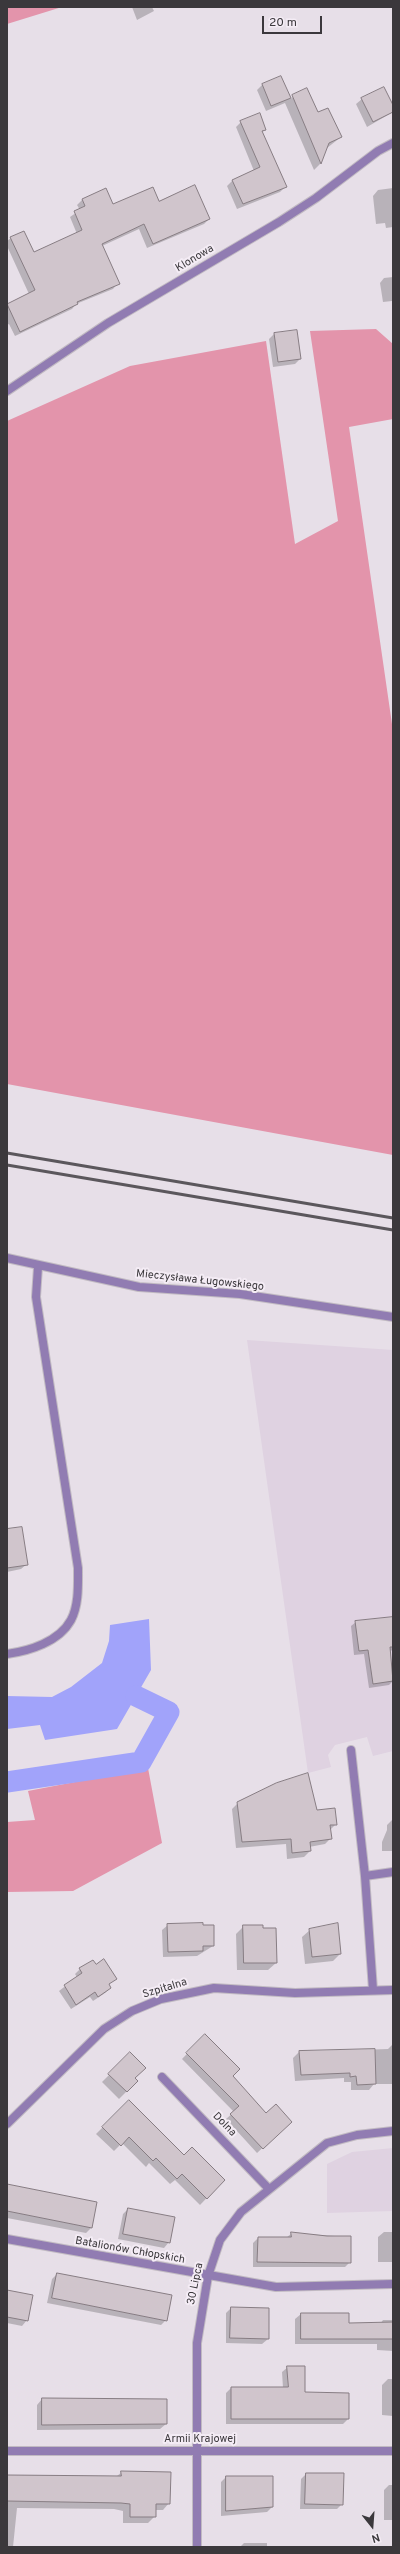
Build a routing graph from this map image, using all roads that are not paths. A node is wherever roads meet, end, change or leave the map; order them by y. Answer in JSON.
{"nodes":[{"id":1,"x":393,"y":143,"type":"edge"},
{"id":2,"x":7,"y":391,"type":"edge"},
{"id":3,"x":7,"y":1258,"type":"edge"},
{"id":4,"x":38,"y":1267,"type":"junction"},
{"id":5,"x":393,"y":1317,"type":"edge"},
{"id":6,"x":7,"y":1654,"type":"edge"},
{"id":7,"x":351,"y":1750,"type":"dead end"},
{"id":8,"x":393,"y":1872,"type":"edge"},
{"id":9,"x":365,"y":1876,"type":"junction"},
{"id":10,"x":373,"y":1990,"type":"junction"},
{"id":11,"x":393,"y":1990,"type":"edge"},
{"id":12,"x":162,"y":2077,"type":"dead end"},
{"id":13,"x":7,"y":2124,"type":"edge"},
{"id":14,"x":393,"y":2131,"type":"edge"},
{"id":15,"x":269,"y":2189,"type":"junction"},
{"id":16,"x":7,"y":2239,"type":"edge"},
{"id":17,"x":208,"y":2276,"type":"junction"},
{"id":18,"x":393,"y":2284,"type":"edge"},
{"id":19,"x":7,"y":2451,"type":"edge"},
{"id":20,"x":197,"y":2451,"type":"junction"},
{"id":21,"x":393,"y":2451,"type":"edge"},
{"id":22,"x":197,"y":2547,"type":"edge"}],
"edges":[{"from":1,"to":2,"type":"street","name":"Klonowa"},
{"from":3,"to":4,"type":"street","name":"Mieczysława Ługowskiego"},
{"from":4,"to":5,"type":"street","name":"Mieczysława Ługowskiego"},
{"from":4,"to":6,"type":"street"},
{"from":7,"to":9,"type":"street"},
{"from":8,"to":9,"type":"street"},
{"from":9,"to":10,"type":"street"},
{"from":10,"to":11,"type":"street","name":"Szpitalna"},
{"from":10,"to":13,"type":"street","name":"Szpitalna"},
{"from":12,"to":15,"type":"street","name":"Dolna"},
{"from":14,"to":15,"type":"street","name":"30 Lipca"},
{"from":15,"to":17,"type":"street","name":"30 Lipca"},
{"from":16,"to":17,"type":"street","name":"Batalionów Chłopskich"},
{"from":17,"to":18,"type":"street","name":"Batalionów Chłopskich"},
{"from":17,"to":20,"type":"street","name":"30 Lipca"},
{"from":19,"to":20,"type":"street","name":"Armii Krajowej"},
{"from":20,"to":21,"type":"street","name":"Armii Krajowej"},
{"from":20,"to":22,"type":"street","name":"30 Lipca"}]}
